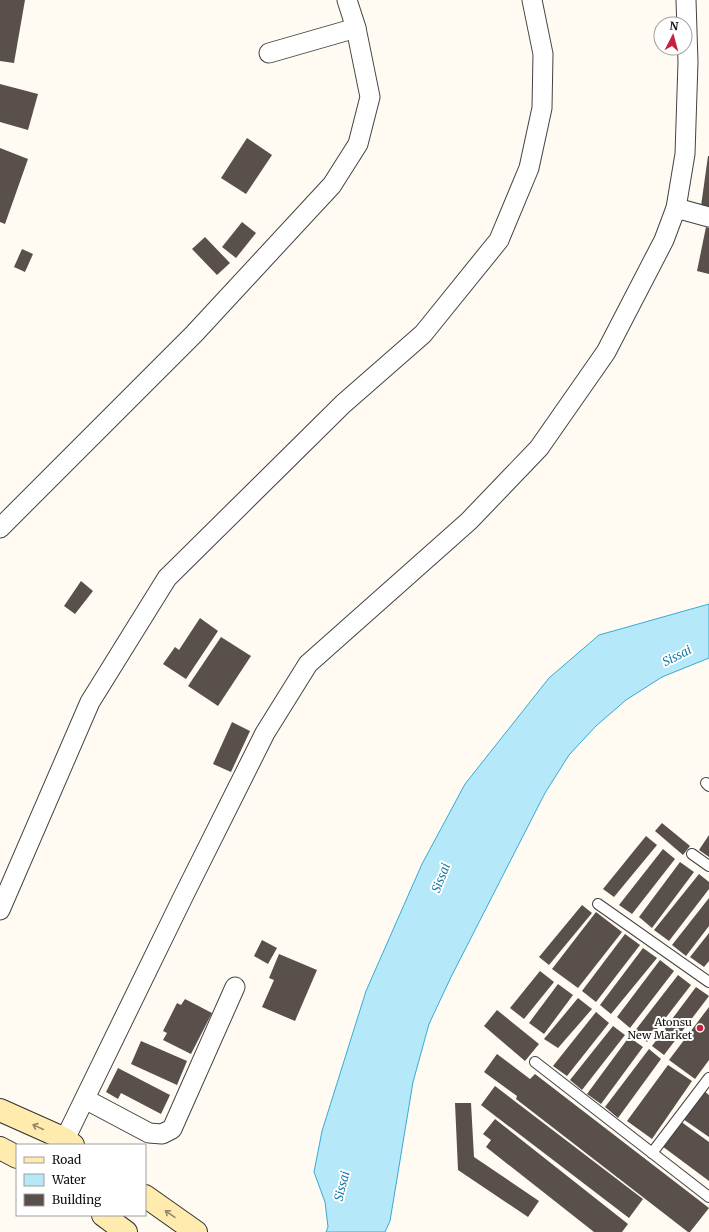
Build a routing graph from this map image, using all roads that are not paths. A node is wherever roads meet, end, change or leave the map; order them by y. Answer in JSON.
{"nodes":[{"id":1,"x":347,"y":0,"type":"edge"},
{"id":2,"x":532,"y":0,"type":"edge"},
{"id":3,"x":686,"y":0,"type":"edge"},
{"id":4,"x":356,"y":28,"type":"junction"},
{"id":5,"x":269,"y":53,"type":"dead end"},
{"id":6,"x":676,"y":208,"type":"junction"},
{"id":7,"x":709,"y":217,"type":"edge"},
{"id":8,"x":0,"y":528,"type":"edge"},
{"id":9,"x":692,"y":854,"type":"dead end"},
{"id":10,"x":709,"y":866,"type":"edge"},
{"id":11,"x":6,"y":878,"type":"edge"},
{"id":12,"x":598,"y":904,"type":"dead end"},
{"id":13,"x":0,"y":910,"type":"edge"},
{"id":14,"x":709,"y":982,"type":"edge"},
{"id":15,"x":235,"y":987,"type":"dead end"},
{"id":16,"x":535,"y":1062,"type":"dead end"},
{"id":17,"x":709,"y":1078,"type":"edge"},
{"id":18,"x":85,"y":1099,"type":"junction"},
{"id":19,"x":0,"y":1110,"type":"edge"},
{"id":20,"x":69,"y":1142,"type":"edge"},
{"id":21,"x":0,"y":1148,"type":"edge"},
{"id":22,"x":652,"y":1153,"type":"junction"},
{"id":23,"x":16,"y":1156,"type":"edge"},
{"id":24,"x":146,"y":1197,"type":"edge"},
{"id":25,"x":709,"y":1197,"type":"edge"},
{"id":26,"x":104,"y":1216,"type":"edge"},
{"id":27,"x":126,"y":1232,"type":"edge"},
{"id":28,"x":196,"y":1232,"type":"edge"}],
"edges":[{"from":1,"to":4,"type":"street"},
{"from":2,"to":11,"type":"street"},
{"from":3,"to":6,"type":"street"},
{"from":4,"to":5,"type":"street"},
{"from":4,"to":8,"type":"street"},
{"from":6,"to":7,"type":"street"},
{"from":6,"to":18,"type":"street"},
{"from":9,"to":10,"type":"lane"},
{"from":11,"to":13,"type":"street"},
{"from":12,"to":14,"type":"lane"},
{"from":15,"to":18,"type":"street"},
{"from":16,"to":22,"type":"lane"},
{"from":17,"to":22,"type":"lane"},
{"from":18,"to":20,"type":"street"},
{"from":20,"to":19,"type":"main road","one_way":true},
{"from":21,"to":23,"type":"main road"},
{"from":22,"to":25,"type":"lane"},
{"from":28,"to":24,"type":"main road","one_way":true},
{"from":26,"to":27,"type":"main road"}]}
